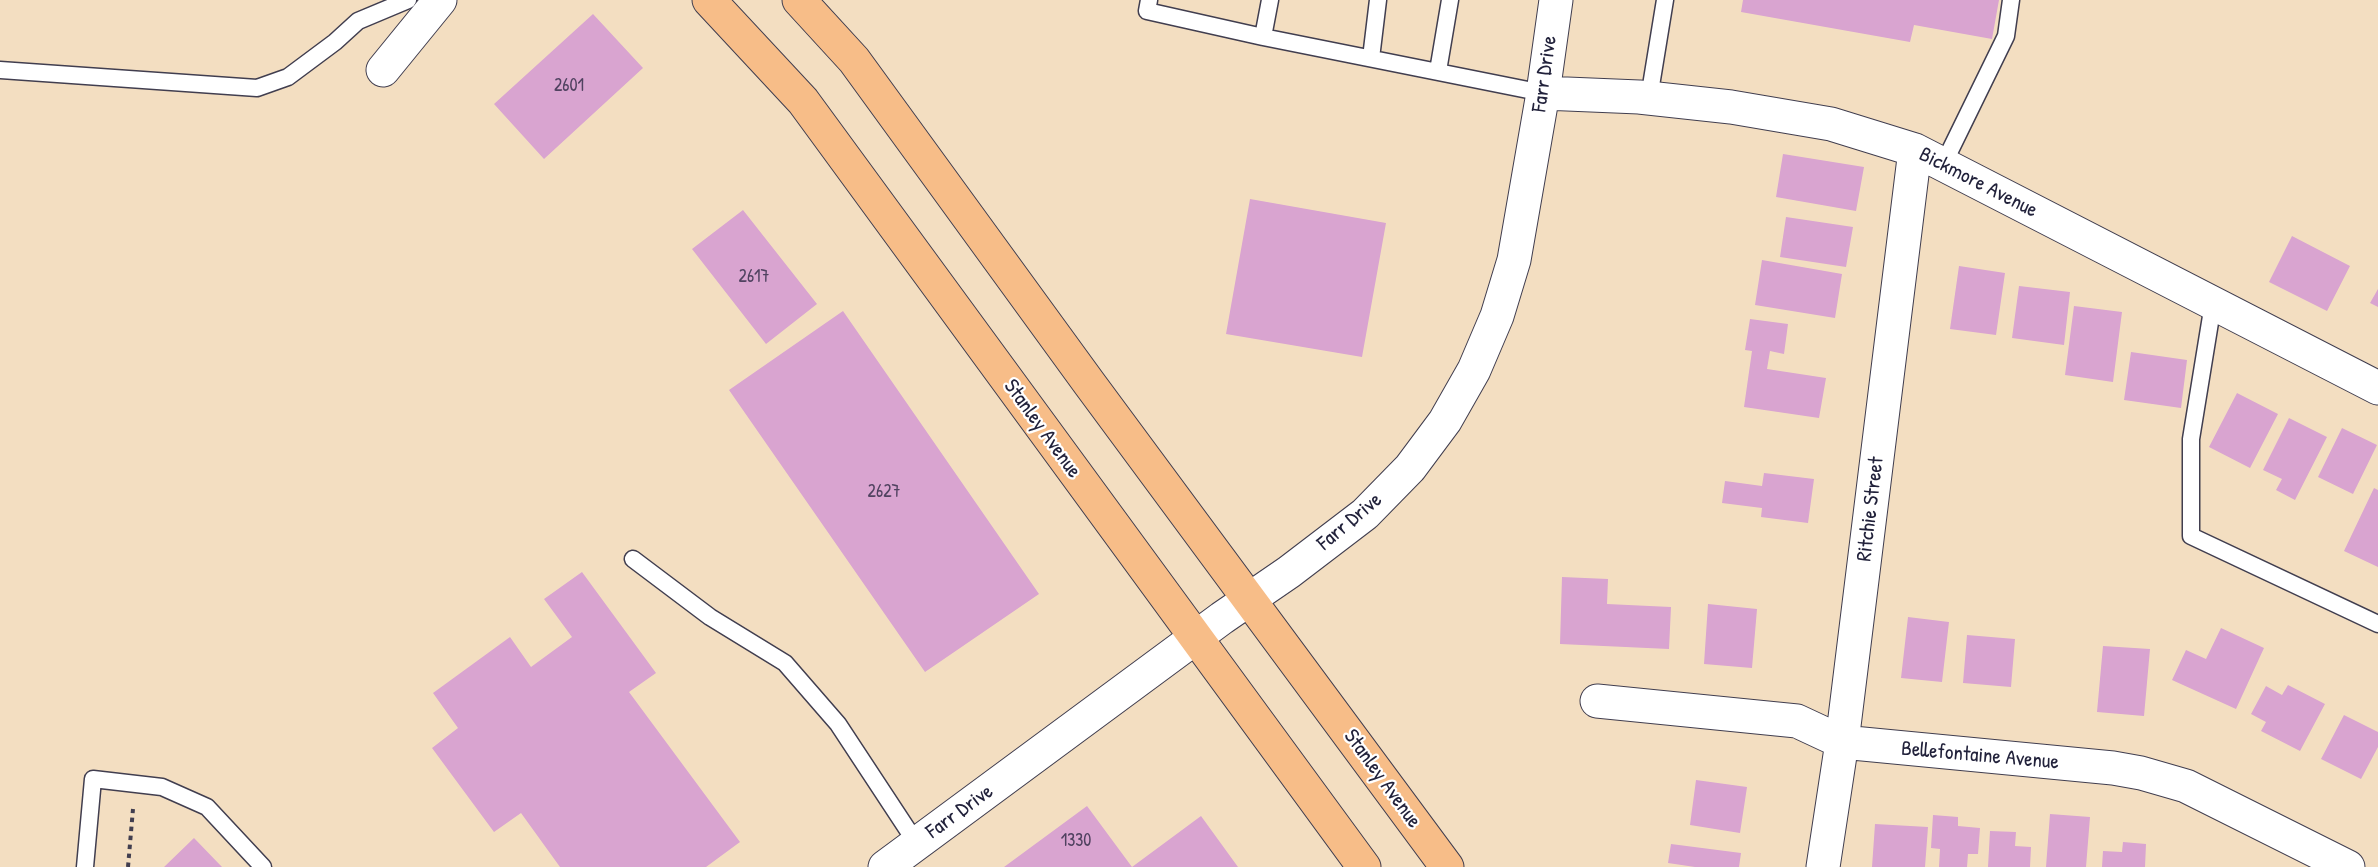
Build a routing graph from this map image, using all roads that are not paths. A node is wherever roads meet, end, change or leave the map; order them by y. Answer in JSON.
{"nodes":[{"id":1,"x":408,"y":0,"type":"edge"},
{"id":2,"x":440,"y":0,"type":"edge"},
{"id":3,"x":709,"y":0,"type":"edge"},
{"id":4,"x":800,"y":0,"type":"edge"},
{"id":5,"x":1149,"y":0,"type":"edge"},
{"id":6,"x":1270,"y":0,"type":"edge"},
{"id":7,"x":1378,"y":0,"type":"edge"},
{"id":8,"x":1450,"y":0,"type":"edge"},
{"id":9,"x":1556,"y":0,"type":"edge"},
{"id":10,"x":1665,"y":0,"type":"edge"},
{"id":11,"x":2011,"y":0,"type":"edge"},
{"id":12,"x":1263,"y":37,"type":"junction"},
{"id":13,"x":1371,"y":58,"type":"junction"},
{"id":14,"x":0,"y":70,"type":"edge"},
{"id":15,"x":383,"y":70,"type":"dead end"},
{"id":16,"x":1438,"y":71,"type":"junction"},
{"id":17,"x":1543,"y":93,"type":"junction"},
{"id":18,"x":1649,"y":99,"type":"junction"},
{"id":19,"x":1929,"y":158,"type":"junction"},
{"id":20,"x":2213,"y":304,"type":"junction"},
{"id":21,"x":2378,"y":388,"type":"edge"},
{"id":22,"x":633,"y":559,"type":"dead end"},
{"id":23,"x":1249,"y":599,"type":"junction"},
{"id":24,"x":2378,"y":624,"type":"edge"},
{"id":25,"x":1195,"y":638,"type":"junction"},
{"id":26,"x":1596,"y":700,"type":"dead end"},
{"id":27,"x":1842,"y":742,"type":"junction"},
{"id":28,"x":917,"y":844,"type":"junction"},
{"id":29,"x":85,"y":867,"type":"edge"},
{"id":30,"x":263,"y":867,"type":"edge"},
{"id":31,"x":885,"y":867,"type":"edge"},
{"id":32,"x":1364,"y":867,"type":"edge"},
{"id":33,"x":1447,"y":867,"type":"edge"},
{"id":34,"x":1823,"y":867,"type":"edge"},
{"id":35,"x":2348,"y":867,"type":"edge"}],
"edges":[{"from":1,"to":14,"type":"lane"},
{"from":2,"to":15,"type":"street"},
{"from":3,"to":25,"type":"main road","name":"Stanley Avenue"},
{"from":4,"to":23,"type":"main road","name":"Stanley Avenue"},
{"from":5,"to":12,"type":"lane"},
{"from":6,"to":12,"type":"lane"},
{"from":7,"to":13,"type":"lane"},
{"from":8,"to":16,"type":"lane"},
{"from":9,"to":17,"type":"street","name":"Farr Drive"},
{"from":10,"to":18,"type":"lane"},
{"from":11,"to":19,"type":"lane"},
{"from":12,"to":13,"type":"lane"},
{"from":13,"to":16,"type":"lane"},
{"from":16,"to":17,"type":"lane"},
{"from":17,"to":18,"type":"street","name":"Bickmore Avenue"},
{"from":17,"to":23,"type":"street","name":"Farr Drive"},
{"from":18,"to":19,"type":"street","name":"Bickmore Avenue"},
{"from":19,"to":20,"type":"street","name":"Bickmore Avenue"},
{"from":19,"to":27,"type":"street","name":"Ritchie Street"},
{"from":20,"to":21,"type":"street","name":"Bickmore Avenue"},
{"from":20,"to":24,"type":"lane"},
{"from":22,"to":28,"type":"lane"},
{"from":23,"to":25,"type":"street","name":"Farr Drive"},
{"from":23,"to":33,"type":"main road","name":"Stanley Avenue"},
{"from":25,"to":28,"type":"street","name":"Farr Drive"},
{"from":25,"to":32,"type":"main road","name":"Stanley Avenue"},
{"from":26,"to":27,"type":"street","name":"Bellefontaine Avenue"},
{"from":27,"to":34,"type":"street","name":"Ritchie Street"},
{"from":27,"to":35,"type":"street","name":"Bellefontaine Avenue"},
{"from":28,"to":31,"type":"street","name":"Farr Drive"},
{"from":29,"to":30,"type":"lane"}]}
